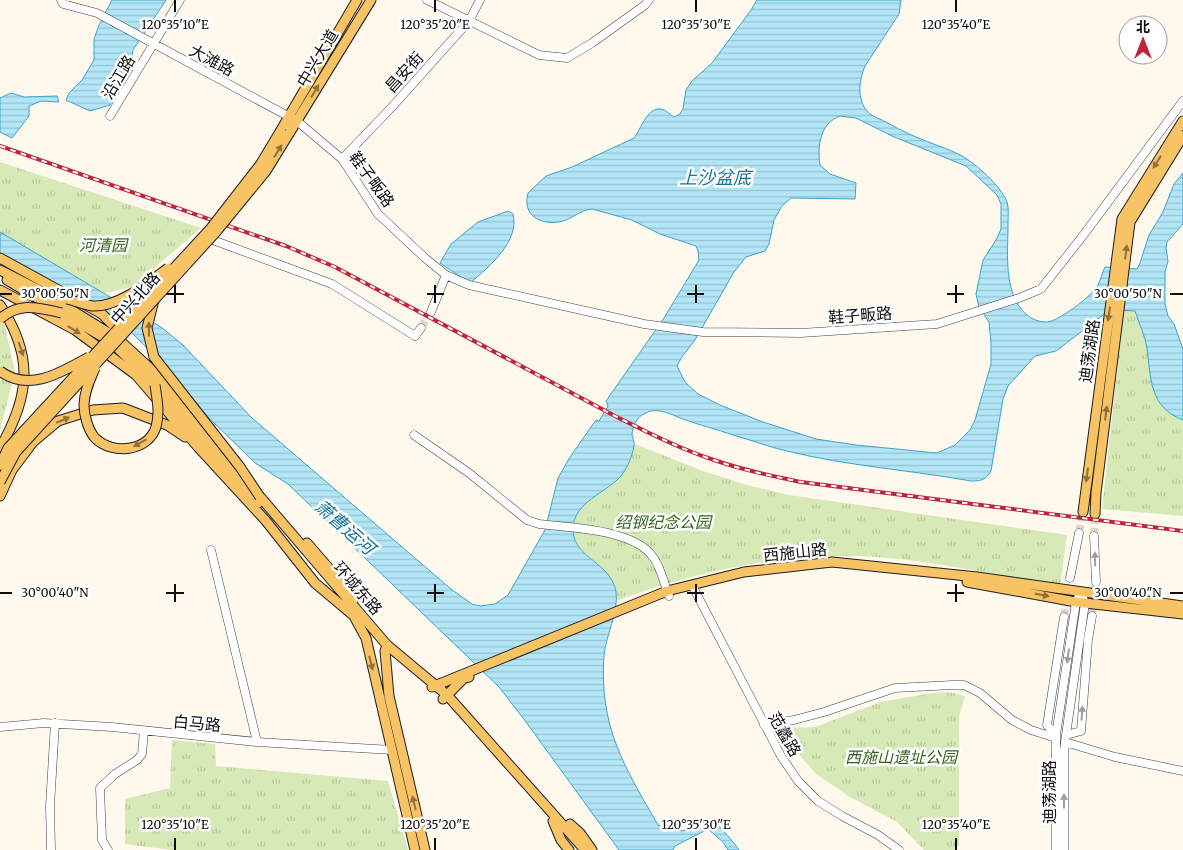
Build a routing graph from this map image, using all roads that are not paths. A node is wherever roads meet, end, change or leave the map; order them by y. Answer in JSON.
{"nodes":[{"id":1,"x":61,"y":0,"type":"edge"},
{"id":2,"x":180,"y":0,"type":"edge"},
{"id":3,"x":357,"y":0,"type":"edge"},
{"id":4,"x":370,"y":0,"type":"edge"},
{"id":5,"x":428,"y":0,"type":"edge"},
{"id":6,"x":480,"y":0,"type":"edge"},
{"id":7,"x":649,"y":0,"type":"edge"},
{"id":8,"x":468,"y":21,"type":"junction"},
{"id":9,"x":154,"y":44,"type":"junction"},
{"id":10,"x":1183,"y":101,"type":"edge"},
{"id":11,"x":110,"y":116,"type":"dead end"},
{"id":12,"x":293,"y":119,"type":"junction"},
{"id":13,"x":1183,"y":121,"type":"edge"},
{"id":14,"x":285,"y":131,"type":"junction"},
{"id":15,"x":1183,"y":136,"type":"edge"},
{"id":16,"x":342,"y":159,"type":"junction"},
{"id":17,"x":210,"y":239,"type":"junction"},
{"id":18,"x":187,"y":254,"type":"junction"},
{"id":19,"x":0,"y":258,"type":"edge"},
{"id":20,"x":0,"y":265,"type":"edge"},
{"id":21,"x":0,"y":270,"type":"edge"},
{"id":22,"x":446,"y":275,"type":"junction"},
{"id":23,"x":0,"y":276,"type":"edge"},
{"id":24,"x":0,"y":290,"type":"edge"},
{"id":25,"x":37,"y":293,"type":"junction"},
{"id":26,"x":154,"y":300,"type":"junction"},
{"id":27,"x":0,"y":305,"type":"edge"},
{"id":28,"x":431,"y":312,"type":"tunnel mouth"},
{"id":29,"x":62,"y":313,"type":"junction"},
{"id":30,"x":0,"y":319,"type":"edge"},
{"id":31,"x":421,"y":328,"type":"dead end"},
{"id":32,"x":114,"y":340,"type":"junction"},
{"id":33,"x":97,"y":358,"type":"junction"},
{"id":34,"x":0,"y":371,"type":"edge"},
{"id":35,"x":156,"y":385,"type":"junction"},
{"id":36,"x":414,"y":435,"type":"dead end"},
{"id":37,"x":198,"y":447,"type":"junction"},
{"id":38,"x":0,"y":448,"type":"edge"},
{"id":39,"x":0,"y":465,"type":"edge"},
{"id":40,"x":0,"y":482,"type":"edge"},
{"id":41,"x":0,"y":496,"type":"edge"},
{"id":42,"x":260,"y":497,"type":"junction"},
{"id":43,"x":1082,"y":512,"type":"tunnel mouth"},
{"id":44,"x":1095,"y":514,"type":"tunnel mouth"},
{"id":45,"x":1079,"y":533,"type":"tunnel mouth"},
{"id":46,"x":1094,"y":536,"type":"tunnel mouth"},
{"id":47,"x":212,"y":550,"type":"dead end"},
{"id":48,"x":1070,"y":578,"type":"tunnel mouth"},
{"id":49,"x":328,"y":581,"type":"junction"},
{"id":50,"x":1096,"y":582,"type":"tunnel mouth"},
{"id":51,"x":694,"y":589,"type":"junction"},
{"id":52,"x":1081,"y":592,"type":"junction"},
{"id":53,"x":665,"y":595,"type":"junction"},
{"id":54,"x":1080,"y":602,"type":"junction"},
{"id":55,"x":1183,"y":606,"type":"edge"},
{"id":56,"x":1183,"y":614,"type":"edge"},
{"id":57,"x":355,"y":615,"type":"junction"},
{"id":58,"x":1092,"y":616,"type":"tunnel mouth"},
{"id":59,"x":1064,"y":617,"type":"tunnel mouth"},
{"id":60,"x":386,"y":648,"type":"junction"},
{"id":61,"x":463,"y":676,"type":"junction"},
{"id":62,"x":432,"y":686,"type":"junction"},
{"id":63,"x":445,"y":697,"type":"junction"},
{"id":64,"x":55,"y":724,"type":"junction"},
{"id":65,"x":764,"y":725,"type":"junction"},
{"id":66,"x":0,"y":727,"type":"edge"},
{"id":67,"x":144,"y":731,"type":"junction"},
{"id":68,"x":1056,"y":737,"type":"junction"},
{"id":69,"x":1065,"y":739,"type":"junction"},
{"id":70,"x":257,"y":742,"type":"junction"},
{"id":71,"x":392,"y":750,"type":"junction"},
{"id":72,"x":1183,"y":771,"type":"edge"},
{"id":73,"x":555,"y":819,"type":"junction"},
{"id":74,"x":51,"y":850,"type":"edge"},
{"id":75,"x":108,"y":850,"type":"edge"},
{"id":76,"x":416,"y":850,"type":"edge"},
{"id":77,"x":425,"y":850,"type":"edge"},
{"id":78,"x":569,"y":850,"type":"edge"},
{"id":79,"x":578,"y":850,"type":"edge"},
{"id":80,"x":585,"y":850,"type":"edge"},
{"id":81,"x":592,"y":850,"type":"edge"},
{"id":82,"x":899,"y":850,"type":"edge"},
{"id":83,"x":1056,"y":850,"type":"edge"},
{"id":84,"x":1064,"y":850,"type":"edge"}],
"edges":[{"from":1,"to":9,"type":"street","name":"大滩路"},
{"from":2,"to":9,"type":"street","name":"沿江路"},
{"from":3,"to":12,"type":"main road","name":"中兴大道"},
{"from":12,"to":4,"type":"main road","name":"中兴大道","one_way":true},
{"from":5,"to":8,"type":"street"},
{"from":6,"to":8,"type":"street","name":"昌安街"},
{"from":7,"to":8,"type":"street"},
{"from":8,"to":16,"type":"street","name":"昌安街"},
{"from":9,"to":11,"type":"street","name":"沿江路"},
{"from":9,"to":12,"type":"street","name":"大滩路"},
{"from":10,"to":22,"type":"street","name":"鞋子畈路"},
{"from":12,"to":14,"type":"main road","name":"中兴大道"},
{"from":12,"to":16,"type":"street","name":"鞋子畈路"},
{"from":13,"to":43,"type":"main road","name":"迪荡湖路","one_way":true},
{"from":17,"to":14,"type":"main road","name":"中兴北路","one_way":true,"bridge":true},
{"from":14,"to":18,"type":"main road","name":"中兴北路","bridge":true},
{"from":44,"to":15,"type":"main road","name":"迪荡湖路","one_way":true},
{"from":16,"to":22,"type":"street","name":"鞋子畈路"},
{"from":17,"to":26,"type":"main road","name":"中兴北路","bridge":true},
{"from":17,"to":31,"type":"street"},
{"from":18,"to":20,"type":"main road","bridge":true},
{"from":18,"to":33,"type":"main road","name":"中兴北路","bridge":true},
{"from":19,"to":57,"type":"main road"},
{"from":21,"to":25,"type":"main road"},
{"from":22,"to":28,"type":"street"},
{"from":23,"to":25,"type":"main road"},
{"from":24,"to":37,"type":"main road","one_way":true},
{"from":25,"to":29,"type":"main road"},
{"from":25,"to":32,"type":"main road"},
{"from":26,"to":33,"type":"main road","name":"中兴北路","bridge":true},
{"from":42,"to":26,"type":"main road","one_way":true,"bridge":true},
{"from":27,"to":38,"type":"main road","one_way":true},
{"from":29,"to":30,"type":"main road","bridge":true},
{"from":29,"to":32,"type":"main road"},
{"from":32,"to":35,"type":"main road","name":"环城东路"},
{"from":32,"to":42,"type":"main road","name":"环城东路","bridge":true},
{"from":33,"to":34,"type":"main road","bridge":true},
{"from":35,"to":33,"type":"main road","one_way":true,"bridge":true},
{"from":33,"to":39,"type":"main road","name":"中兴北路","bridge":true},
{"from":33,"to":40,"type":"main road","name":"中兴北路","bridge":true},
{"from":35,"to":49,"type":"main road","name":"环城东路"},
{"from":36,"to":53,"type":"street"},
{"from":41,"to":37,"type":"main road","one_way":true},
{"from":37,"to":57,"type":"main road"},
{"from":42,"to":49,"type":"main road","name":"环城东路"},
{"from":45,"to":48,"type":"street"},
{"from":50,"to":46,"type":"street","one_way":true},
{"from":47,"to":70,"type":"street"},
{"from":49,"to":57,"type":"main road","name":"环城东路"},
{"from":51,"to":53,"type":"main road","name":"西施山路"},
{"from":51,"to":54,"type":"main road","name":"西施山路","one_way":true},
{"from":51,"to":65,"type":"street","name":"范蠡路"},
{"from":52,"to":53,"type":"main road","name":"西施山路"},
{"from":52,"to":54,"type":"street","name":"迪荡湖路"},
{"from":52,"to":55,"type":"main road","name":"西施山路"},
{"from":53,"to":61,"type":"main road","name":"西施山路"},
{"from":54,"to":56,"type":"main road","name":"西施山路"},
{"from":54,"to":68,"type":"street","name":"迪荡湖路","one_way":true},
{"from":54,"to":69,"type":"street","name":"迪荡湖路"},
{"from":57,"to":60,"type":"main road","name":"环城东路"},
{"from":57,"to":71,"type":"main road","one_way":true},
{"from":69,"to":58,"type":"street","one_way":true},
{"from":59,"to":68,"type":"street","name":"迪荡湖路"},
{"from":60,"to":62,"type":"main road","name":"环城东路"},
{"from":77,"to":60,"type":"main road","one_way":true},
{"from":61,"to":62,"type":"main road","name":"西施山路"},
{"from":61,"to":63,"type":"main road","name":"西施山路"},
{"from":62,"to":63,"type":"main road","name":"环城东路"},
{"from":63,"to":73,"type":"main road","name":"环城东路"},
{"from":64,"to":66,"type":"street","name":"白马路"},
{"from":64,"to":67,"type":"street","name":"白马路"},
{"from":64,"to":74,"type":"street"},
{"from":65,"to":68,"type":"street"},
{"from":65,"to":82,"type":"street","name":"范蠡路"},
{"from":67,"to":70,"type":"street","name":"白马路"},
{"from":67,"to":75,"type":"street"},
{"from":68,"to":83,"type":"street","name":"迪荡湖路"},
{"from":69,"to":72,"type":"street"},
{"from":84,"to":69,"type":"street","name":"迪荡湖路","one_way":true},
{"from":70,"to":71,"type":"street","name":"白马路"},
{"from":71,"to":76,"type":"main road"},
{"from":73,"to":78,"type":"main road"},
{"from":73,"to":79,"type":"main road","name":"环城东路"},
{"from":73,"to":80,"type":"main road","name":"环城东路"},
{"from":73,"to":81,"type":"main road"}]}
